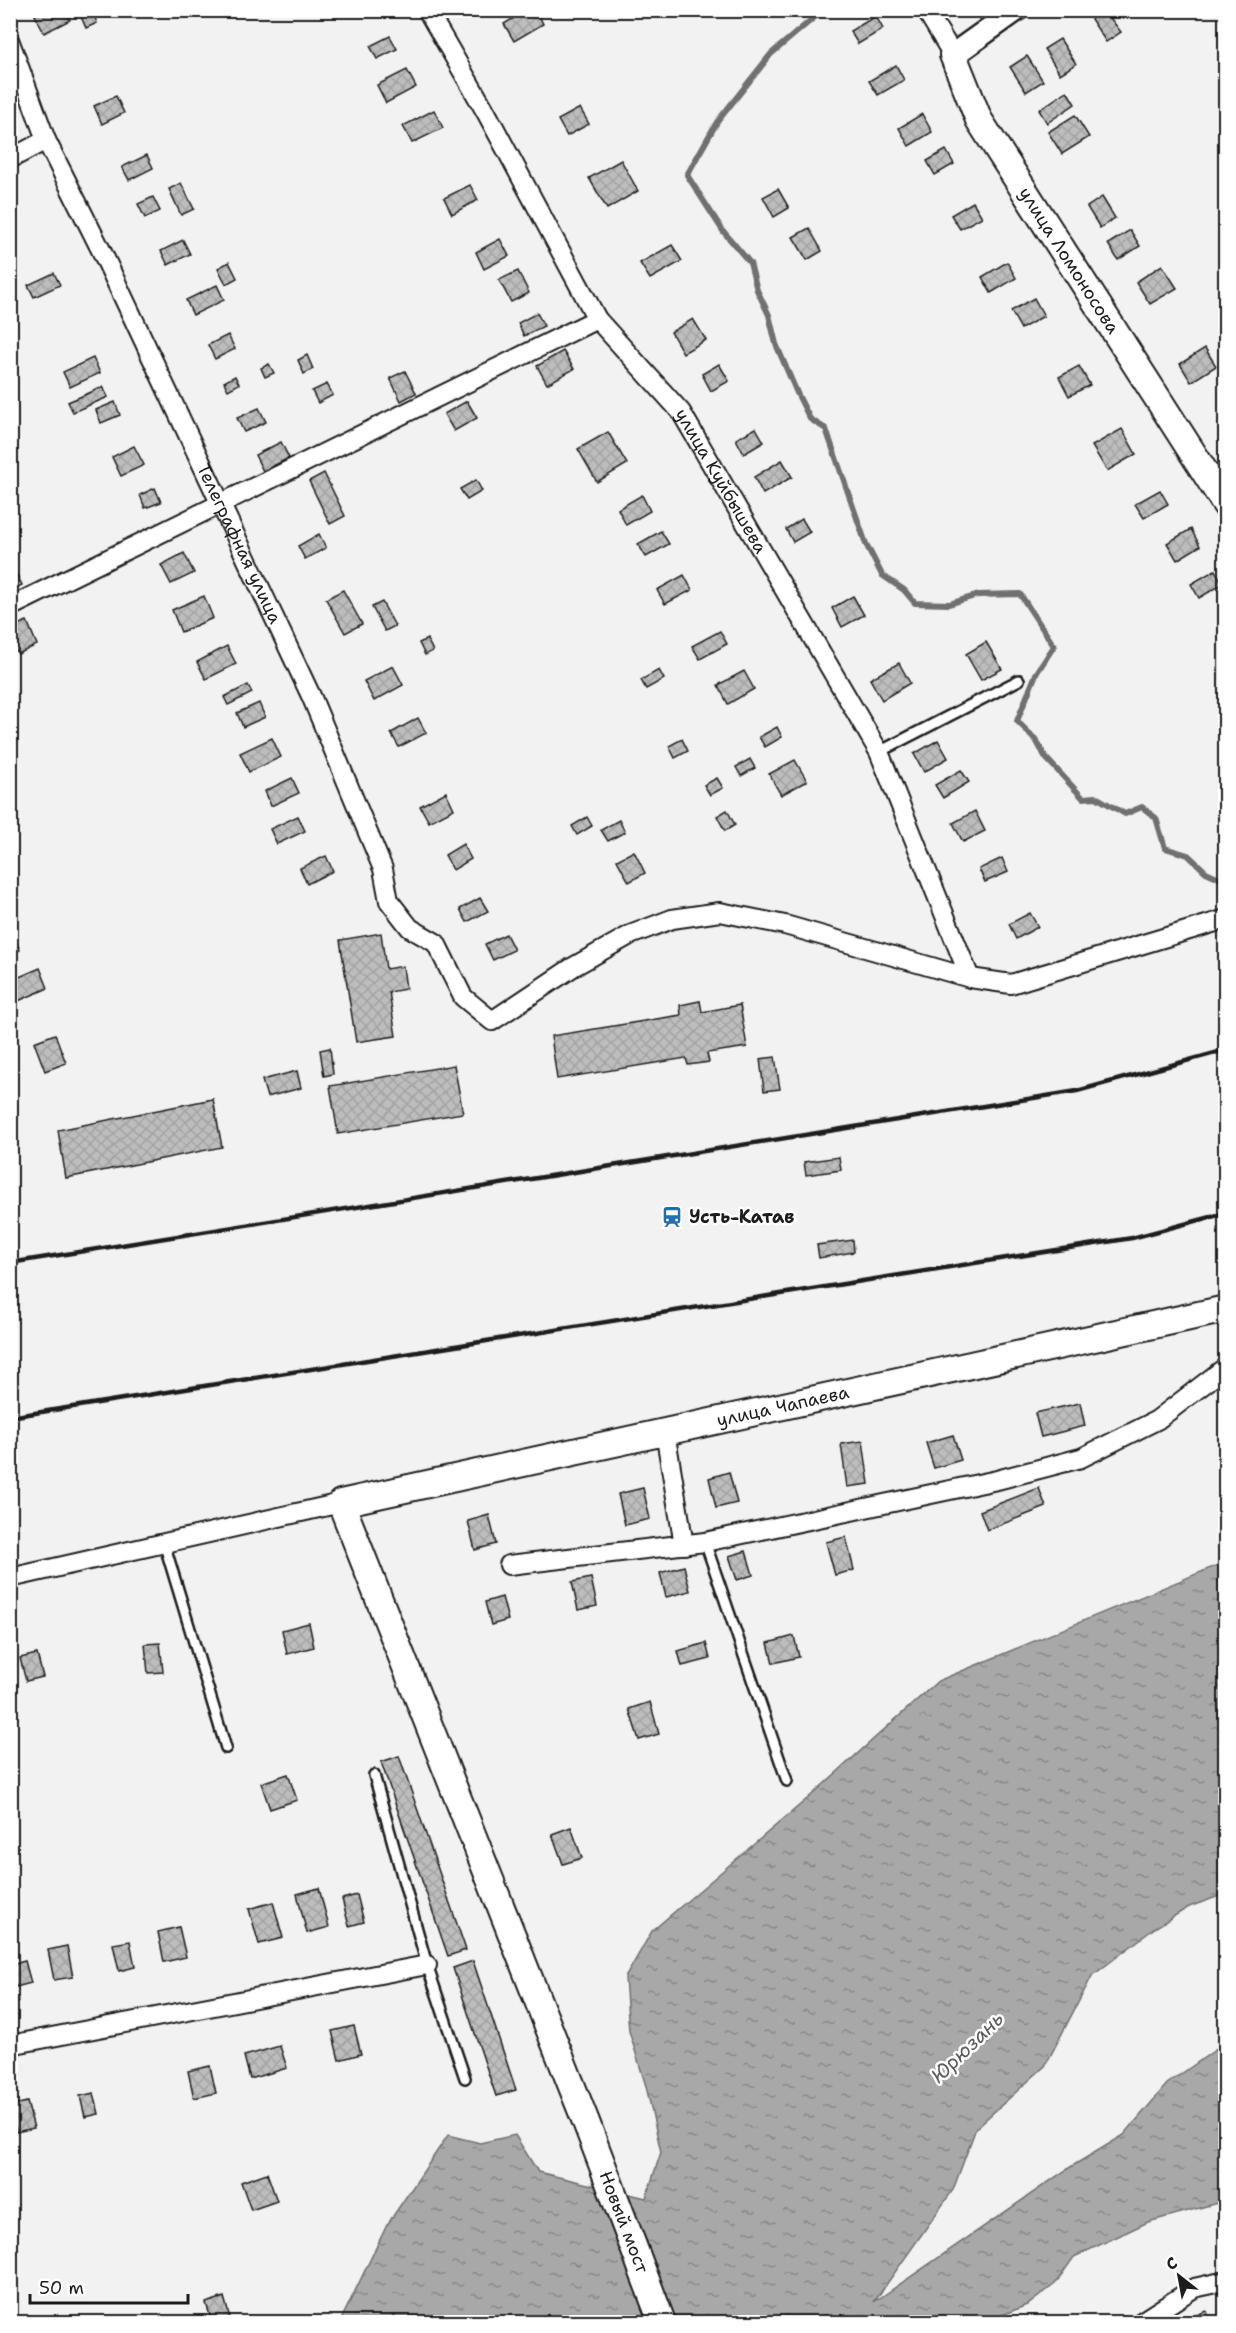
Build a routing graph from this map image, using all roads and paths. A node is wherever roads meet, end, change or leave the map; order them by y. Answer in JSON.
{"nodes":[{"id":1,"x":427,"y":10,"type":"edge"},
{"id":2,"x":926,"y":10,"type":"edge"},
{"id":3,"x":1016,"y":10,"type":"edge"},
{"id":4,"x":10,"y":42,"type":"edge"},
{"id":5,"x":953,"y":55,"type":"junction"},
{"id":6,"x":46,"y":140,"type":"junction"},
{"id":7,"x":10,"y":159,"type":"edge"},
{"id":8,"x":597,"y":319,"type":"junction"},
{"id":9,"x":1222,"y":492,"type":"edge"},
{"id":10,"x":220,"y":505,"type":"junction"},
{"id":11,"x":10,"y":607,"type":"edge"},
{"id":12,"x":1019,"y":680,"type":"dead end"},
{"id":13,"x":879,"y":752,"type":"junction"},
{"id":14,"x":1226,"y":919,"type":"edge"},
{"id":15,"x":970,"y":978,"type":"junction"},
{"id":16,"x":1226,"y":1309,"type":"edge"},
{"id":17,"x":1226,"y":1367,"type":"edge"},
{"id":18,"x":665,"y":1432,"type":"junction"},
{"id":19,"x":341,"y":1503,"type":"junction"},
{"id":20,"x":705,"y":1542,"type":"junction"},
{"id":21,"x":164,"y":1543,"type":"junction"},
{"id":22,"x":684,"y":1545,"type":"junction"},
{"id":23,"x":509,"y":1565,"type":"dead end"},
{"id":24,"x":10,"y":1578,"type":"edge"},
{"id":25,"x":226,"y":1748,"type":"dead end"},
{"id":26,"x":374,"y":1775,"type":"dead end"},
{"id":27,"x":787,"y":1781,"type":"dead end"},
{"id":28,"x":427,"y":1965,"type":"junction"},
{"id":29,"x":10,"y":2045,"type":"edge"},
{"id":30,"x":465,"y":2078,"type":"dead end"},
{"id":31,"x":1226,"y":2281,"type":"edge"},
{"id":32,"x":1151,"y":2320,"type":"edge"},
{"id":33,"x":662,"y":2322,"type":"edge"}],
"edges":[{"from":1,"to":8,"type":"street","name":"улица Куйбышева"},
{"from":2,"to":5,"type":"street","name":"улица Ломоносова"},
{"from":3,"to":5,"type":"street"},
{"from":4,"to":6,"type":"street","name":"Телеграфная улица"},
{"from":5,"to":9,"type":"main road","name":"улица Ломоносова"},
{"from":6,"to":7,"type":"street"},
{"from":6,"to":10,"type":"street","name":"Телеграфная улица"},
{"from":8,"to":10,"type":"street"},
{"from":8,"to":13,"type":"street","name":"улица Куйбышева"},
{"from":10,"to":11,"type":"street"},
{"from":10,"to":15,"type":"street","name":"Телеграфная улица"},
{"from":12,"to":13,"type":"lane"},
{"from":13,"to":15,"type":"street","name":"улица Куйбышева"},
{"from":14,"to":15,"type":"street"},
{"from":16,"to":18,"type":"main road","name":"улица Чапаева"},
{"from":17,"to":20,"type":"street"},
{"from":18,"to":19,"type":"main road","name":"улица Чапаева"},
{"from":18,"to":22,"type":"street"},
{"from":19,"to":21,"type":"street"},
{"from":19,"to":33,"type":"main road","name":"Новый мост"},
{"from":20,"to":22,"type":"street"},
{"from":20,"to":27,"type":"lane"},
{"from":21,"to":24,"type":"street"},
{"from":21,"to":25,"type":"lane"},
{"from":22,"to":23,"type":"street"},
{"from":26,"to":28,"type":"lane"},
{"from":28,"to":29,"type":"street"},
{"from":28,"to":30,"type":"lane"},
{"from":31,"to":32,"type":"street"}]}
